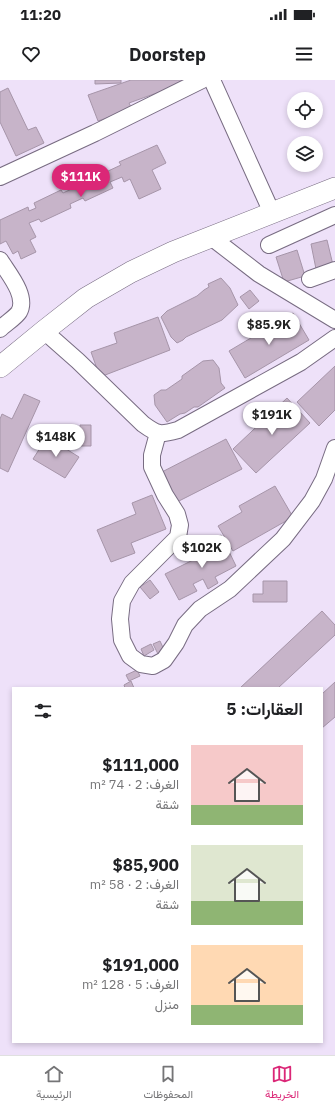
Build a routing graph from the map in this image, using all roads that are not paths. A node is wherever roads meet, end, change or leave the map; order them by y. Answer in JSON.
{"nodes":[{"id":1,"x":202,"y":80,"type":"edge"},
{"id":2,"x":212,"y":80,"type":"edge"},
{"id":3,"x":0,"y":177,"type":"edge"},
{"id":4,"x":335,"y":188,"type":"edge"},
{"id":5,"x":272,"y":213,"type":"junction"},
{"id":6,"x":335,"y":215,"type":"edge"},
{"id":7,"x":211,"y":238,"type":"junction"},
{"id":8,"x":269,"y":245,"type":"dead end"},
{"id":9,"x":0,"y":260,"type":"edge"},
{"id":10,"x":335,"y":270,"type":"edge"},
{"id":11,"x":310,"y":279,"type":"dead end"},
{"id":12,"x":335,"y":320,"type":"edge"},
{"id":13,"x":0,"y":329,"type":"edge"},
{"id":14,"x":44,"y":331,"type":"junction"},
{"id":15,"x":335,"y":338,"type":"edge"},
{"id":16,"x":0,"y":367,"type":"edge"},
{"id":17,"x":158,"y":433,"type":"junction"},
{"id":18,"x":335,"y":448,"type":"edge"}],
"edges":[{"from":1,"to":3,"type":"street"},
{"from":2,"to":5,"type":"street"},
{"from":4,"to":5,"type":"street"},
{"from":5,"to":7,"type":"street"},
{"from":6,"to":8,"type":"street"},
{"from":7,"to":12,"type":"street"},
{"from":7,"to":14,"type":"street"},
{"from":9,"to":13,"type":"street"},
{"from":10,"to":11,"type":"street"},
{"from":14,"to":16,"type":"street"},
{"from":14,"to":17,"type":"street"},
{"from":15,"to":17,"type":"street"},
{"from":17,"to":18,"type":"street"}]}
